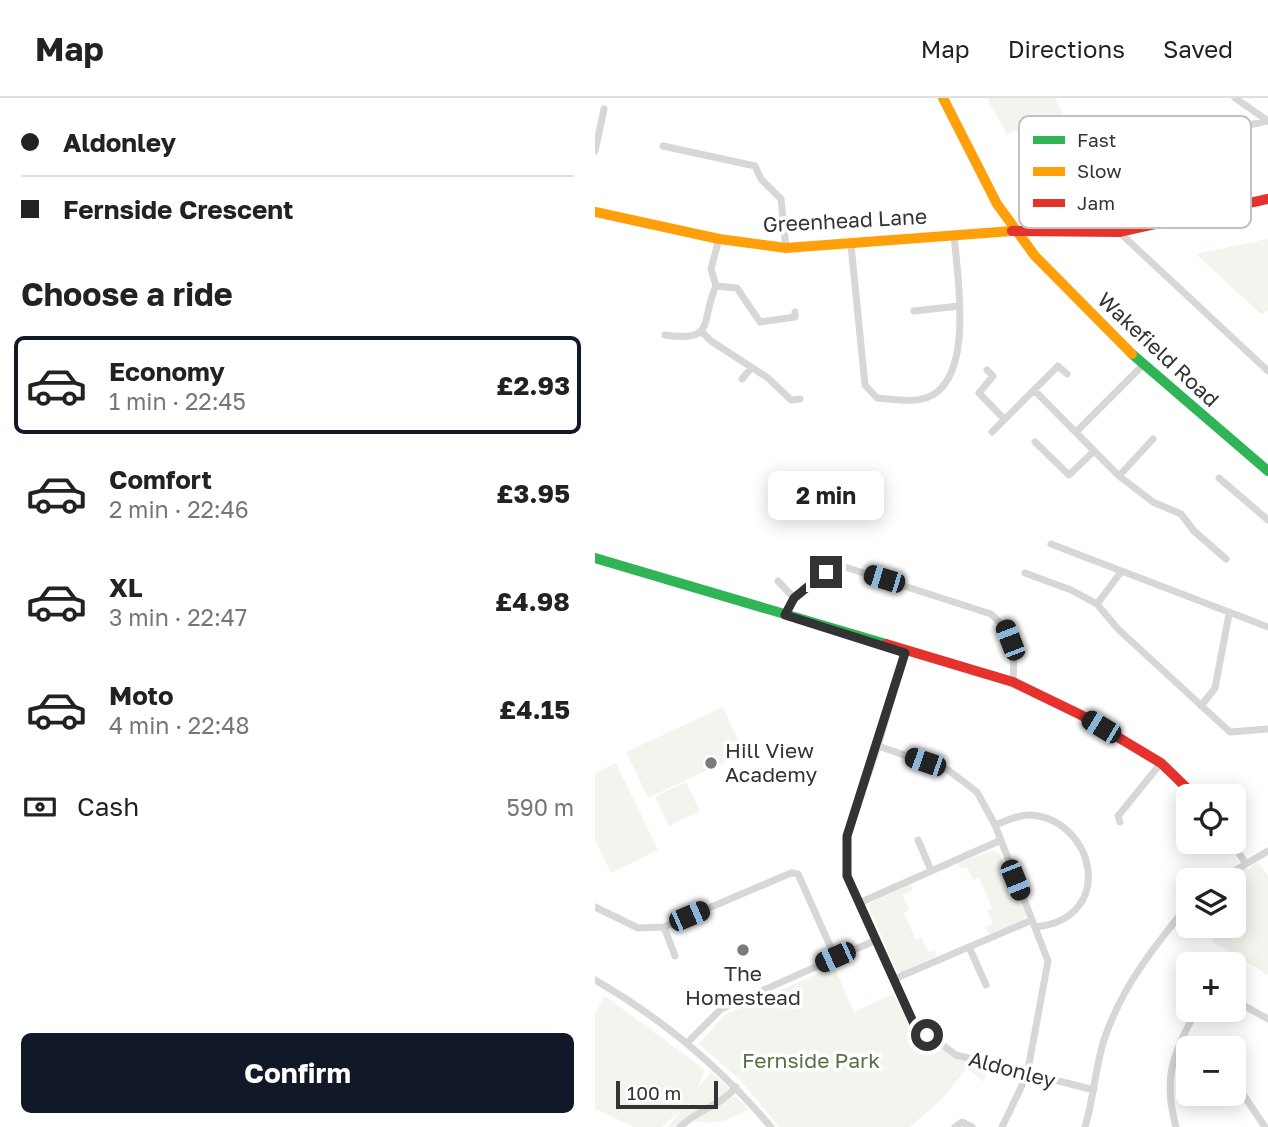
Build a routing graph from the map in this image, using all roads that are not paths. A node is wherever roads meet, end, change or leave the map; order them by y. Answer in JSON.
{"nodes":[{"id":1,"x":943,"y":98,"type":"edge"},
{"id":2,"x":1235,"y":98,"type":"edge"},
{"id":3,"x":604,"y":109,"type":"dead end"},
{"id":4,"x":1268,"y":121,"type":"edge"},
{"id":5,"x":663,"y":145,"type":"dead end"},
{"id":6,"x":595,"y":151,"type":"edge"},
{"id":7,"x":595,"y":212,"type":"edge"},
{"id":8,"x":1076,"y":228,"type":"edge"},
{"id":9,"x":1137,"y":228,"type":"edge"},
{"id":10,"x":1021,"y":232,"type":"junction"},
{"id":11,"x":1119,"y":232,"type":"junction"},
{"id":12,"x":1076,"y":233,"type":"junction"},
{"id":13,"x":954,"y":235,"type":"junction"},
{"id":14,"x":719,"y":239,"type":"junction"},
{"id":15,"x":851,"y":245,"type":"junction"},
{"id":16,"x":786,"y":248,"type":"junction"},
{"id":17,"x":716,"y":286,"type":"junction"},
{"id":18,"x":959,"y":306,"type":"junction"},
{"id":19,"x":914,"y":311,"type":"dead end"},
{"id":20,"x":795,"y":312,"type":"dead end"},
{"id":21,"x":702,"y":331,"type":"junction"},
{"id":22,"x":665,"y":335,"type":"dead end"},
{"id":23,"x":1143,"y":365,"type":"junction"},
{"id":24,"x":751,"y":368,"type":"junction"},
{"id":25,"x":987,"y":370,"type":"dead end"},
{"id":26,"x":1268,"y":371,"type":"edge"},
{"id":27,"x":1067,"y":374,"type":"dead end"},
{"id":28,"x":742,"y":379,"type":"dead end"},
{"id":29,"x":1034,"y":390,"type":"junction"},
{"id":30,"x":800,"y":400,"type":"dead end"},
{"id":31,"x":1004,"y":419,"type":"junction"},
{"id":32,"x":992,"y":432,"type":"dead end"},
{"id":33,"x":1076,"y":432,"type":"junction"},
{"id":34,"x":1153,"y":439,"type":"dead end"},
{"id":35,"x":1035,"y":442,"type":"dead end"},
{"id":36,"x":1094,"y":451,"type":"junction"},
{"id":37,"x":1268,"y":474,"type":"edge"},
{"id":38,"x":1119,"y":476,"type":"junction"},
{"id":39,"x":1219,"y":478,"type":"dead end"},
{"id":40,"x":1268,"y":520,"type":"edge"},
{"id":41,"x":1051,"y":544,"type":"dead end"},
{"id":42,"x":1228,"y":546,"type":"dead end"},
{"id":43,"x":595,"y":558,"type":"edge"},
{"id":44,"x":1121,"y":572,"type":"junction"},
{"id":45,"x":1025,"y":573,"type":"dead end"},
{"id":46,"x":778,"y":580,"type":"dead end"},
{"id":47,"x":794,"y":598,"type":"junction"},
{"id":48,"x":1097,"y":604,"type":"junction"},
{"id":49,"x":1229,"y":614,"type":"junction"},
{"id":50,"x":785,"y":615,"type":"junction"},
{"id":51,"x":1268,"y":627,"type":"edge"},
{"id":52,"x":905,"y":653,"type":"junction"},
{"id":53,"x":1013,"y":682,"type":"junction"},
{"id":54,"x":1201,"y":706,"type":"junction"},
{"id":55,"x":1268,"y":729,"type":"edge"},
{"id":56,"x":878,"y":747,"type":"junction"},
{"id":57,"x":1161,"y":763,"type":"junction"},
{"id":58,"x":1183,"y":784,"type":"edge"},
{"id":59,"x":1120,"y":822,"type":"dead end"},
{"id":60,"x":995,"y":825,"type":"junction"},
{"id":61,"x":918,"y":840,"type":"dead end"},
{"id":62,"x":999,"y":841,"type":"junction"},
{"id":63,"x":1268,"y":851,"type":"edge"},
{"id":64,"x":1240,"y":854,"type":"edge"},
{"id":65,"x":1246,"y":864,"type":"junction"},
{"id":66,"x":1239,"y":868,"type":"edge"},
{"id":67,"x":931,"y":870,"type":"junction"},
{"id":68,"x":859,"y":903,"type":"junction"},
{"id":69,"x":595,"y":907,"type":"edge"},
{"id":70,"x":1176,"y":920,"type":"edge"},
{"id":71,"x":1034,"y":923,"type":"junction"},
{"id":72,"x":664,"y":927,"type":"junction"},
{"id":73,"x":876,"y":940,"type":"junction"},
{"id":74,"x":969,"y":947,"type":"junction"},
{"id":75,"x":675,"y":956,"type":"dead end"},
{"id":76,"x":835,"y":957,"type":"junction"},
{"id":77,"x":894,"y":979,"type":"junction"},
{"id":78,"x":595,"y":980,"type":"edge"},
{"id":79,"x":986,"y":985,"type":"dead end"},
{"id":80,"x":1246,"y":1007,"type":"edge"},
{"id":81,"x":1268,"y":1019,"type":"edge"},
{"id":82,"x":1191,"y":1022,"type":"edge"},
{"id":83,"x":688,"y":1042,"type":"junction"},
{"id":84,"x":1027,"y":1075,"type":"junction"},
{"id":85,"x":736,"y":1087,"type":"junction"},
{"id":86,"x":1094,"y":1090,"type":"junction"},
{"id":87,"x":1246,"y":1098,"type":"edge"},
{"id":88,"x":680,"y":1127,"type":"edge"},
{"id":89,"x":771,"y":1127,"type":"edge"},
{"id":90,"x":955,"y":1127,"type":"edge"},
{"id":91,"x":972,"y":1127,"type":"edge"},
{"id":92,"x":1002,"y":1127,"type":"edge"},
{"id":93,"x":1085,"y":1127,"type":"edge"},
{"id":94,"x":1176,"y":1127,"type":"edge"},
{"id":95,"x":1265,"y":1127,"type":"edge"}],
"edges":[{"from":1,"to":10,"type":"main road","name":"Wakefield Road"},
{"from":2,"to":4,"type":"street"},
{"from":3,"to":6,"type":"street"},
{"from":5,"to":16,"type":"street"},
{"from":7,"to":14,"type":"main road","name":"Greenhead Lane"},
{"from":8,"to":12,"type":"street"},
{"from":9,"to":11,"type":"main road","name":"Greenhead Lane"},
{"from":10,"to":12,"type":"main road","name":"Greenhead Lane"},
{"from":10,"to":13,"type":"main road","name":"Greenhead Lane"},
{"from":10,"to":23,"type":"main road","name":"Wakefield Road"},
{"from":11,"to":12,"type":"main road","name":"Greenhead Lane"},
{"from":11,"to":26,"type":"street"},
{"from":13,"to":15,"type":"main road","name":"Greenhead Lane"},
{"from":13,"to":18,"type":"street"},
{"from":14,"to":16,"type":"main road","name":"Greenhead Lane"},
{"from":14,"to":17,"type":"street"},
{"from":15,"to":16,"type":"main road","name":"Greenhead Lane"},
{"from":15,"to":18,"type":"street"},
{"from":17,"to":20,"type":"street"},
{"from":17,"to":21,"type":"street"},
{"from":18,"to":19,"type":"street"},
{"from":21,"to":22,"type":"street"},
{"from":21,"to":24,"type":"street"},
{"from":23,"to":33,"type":"street"},
{"from":23,"to":37,"type":"main road","name":"Wakefield Road"},
{"from":24,"to":28,"type":"street"},
{"from":24,"to":30,"type":"street"},
{"from":25,"to":31,"type":"street"},
{"from":27,"to":29,"type":"street"},
{"from":29,"to":31,"type":"street"},
{"from":29,"to":33,"type":"street"},
{"from":31,"to":32,"type":"street"},
{"from":33,"to":36,"type":"street"},
{"from":34,"to":38,"type":"street"},
{"from":35,"to":36,"type":"street"},
{"from":36,"to":38,"type":"street"},
{"from":38,"to":42,"type":"street"},
{"from":39,"to":40,"type":"street"},
{"from":41,"to":44,"type":"street"},
{"from":43,"to":50,"type":"main road"},
{"from":44,"to":48,"type":"street"},
{"from":44,"to":49,"type":"street"},
{"from":45,"to":48,"type":"street"},
{"from":46,"to":47,"type":"street"},
{"from":47,"to":50,"type":"street"},
{"from":47,"to":53,"type":"street"},
{"from":48,"to":54,"type":"street"},
{"from":49,"to":51,"type":"street"},
{"from":49,"to":54,"type":"street"},
{"from":50,"to":52,"type":"main road"},
{"from":52,"to":53,"type":"main road"},
{"from":52,"to":56,"type":"street","name":"Aldonley"},
{"from":53,"to":57,"type":"main road"},
{"from":54,"to":55,"type":"street"},
{"from":56,"to":60,"type":"street"},
{"from":56,"to":68,"type":"street","name":"Aldonley"},
{"from":57,"to":58,"type":"main road"},
{"from":57,"to":59,"type":"street"},
{"from":60,"to":62,"type":"street"},
{"from":60,"to":71,"type":"street"},
{"from":61,"to":67,"type":"street"},
{"from":62,"to":67,"type":"street"},
{"from":62,"to":71,"type":"street"},
{"from":63,"to":65,"type":"street"},
{"from":64,"to":65,"type":"street"},
{"from":65,"to":66,"type":"street"},
{"from":67,"to":68,"type":"street"},
{"from":68,"to":73,"type":"street","name":"Aldonley"},
{"from":69,"to":72,"type":"street"},
{"from":70,"to":86,"type":"street"},
{"from":71,"to":74,"type":"street"},
{"from":71,"to":84,"type":"street"},
{"from":72,"to":75,"type":"street"},
{"from":72,"to":76,"type":"street"},
{"from":73,"to":76,"type":"street"},
{"from":73,"to":77,"type":"street","name":"Aldonley"},
{"from":74,"to":77,"type":"street"},
{"from":74,"to":79,"type":"street"},
{"from":76,"to":83,"type":"street"},
{"from":77,"to":84,"type":"street","name":"Aldonley"},
{"from":78,"to":83,"type":"street"},
{"from":80,"to":81,"type":"street"},
{"from":82,"to":94,"type":"street"},
{"from":83,"to":85,"type":"street"},
{"from":84,"to":86,"type":"street","name":"Aldonley"},
{"from":84,"to":92,"type":"street"},
{"from":85,"to":88,"type":"street"},
{"from":85,"to":89,"type":"street"},
{"from":86,"to":93,"type":"street"},
{"from":87,"to":95,"type":"street"},
{"from":90,"to":91,"type":"street"}]}
